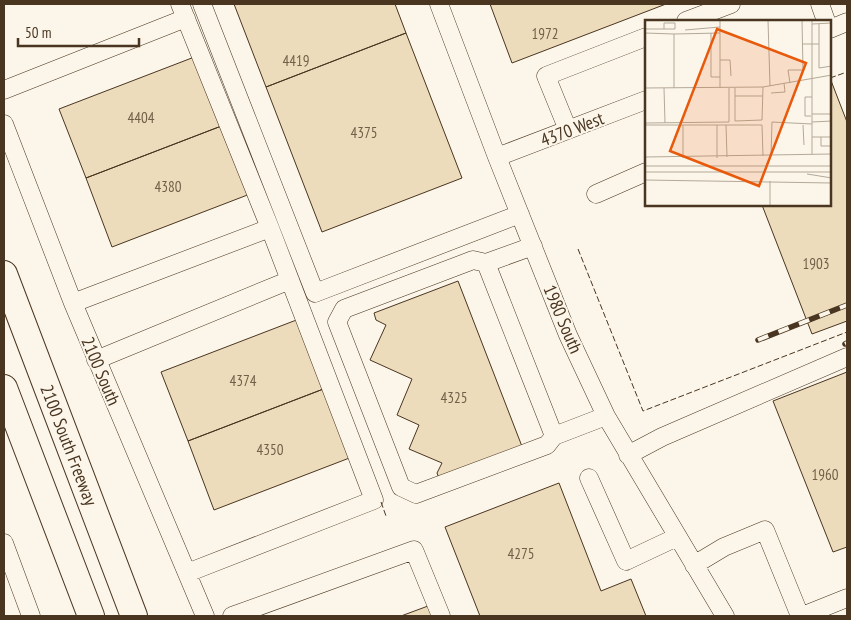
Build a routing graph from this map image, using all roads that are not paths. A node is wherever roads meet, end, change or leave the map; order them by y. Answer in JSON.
{"nodes":[{"id":1,"x":202,"y":4,"type":"edge"},
{"id":2,"x":440,"y":4,"type":"edge"},
{"id":3,"x":731,"y":4,"type":"edge"},
{"id":4,"x":820,"y":4,"type":"edge"},
{"id":5,"x":183,"y":11,"type":"edge"},
{"id":6,"x":689,"y":20,"type":"edge"},
{"id":7,"x":826,"y":20,"type":"edge"},
{"id":8,"x":847,"y":22,"type":"edge"},
{"id":9,"x":831,"y":29,"type":"edge"},
{"id":10,"x":645,"y":37,"type":"edge"},
{"id":11,"x":4,"y":90,"type":"edge"},
{"id":12,"x":645,"y":100,"type":"edge"},
{"id":13,"x":4,"y":124,"type":"edge"},
{"id":14,"x":568,"y":130,"type":"junction"},
{"id":15,"x":497,"y":157,"type":"junction"},
{"id":16,"x":645,"y":172,"type":"edge"},
{"id":17,"x":596,"y":194,"type":"dead end"},
{"id":18,"x":520,"y":214,"type":"junction"},
{"id":19,"x":270,"y":228,"type":"junction"},
{"id":20,"x":533,"y":246,"type":"junction"},
{"id":21,"x":486,"y":263,"type":"junction"},
{"id":22,"x":4,"y":274,"type":"edge"},
{"id":23,"x":290,"y":280,"type":"junction"},
{"id":24,"x":73,"y":303,"type":"junction"},
{"id":25,"x":847,"y":357,"type":"edge"},
{"id":26,"x":96,"y":360,"type":"junction"},
{"id":27,"x":4,"y":388,"type":"edge"},
{"id":28,"x":606,"y":416,"type":"junction"},
{"id":29,"x":554,"y":436,"type":"junction"},
{"id":30,"x":628,"y":455,"type":"junction"},
{"id":31,"x":589,"y":478,"type":"dead end"},
{"id":32,"x":677,"y":537,"type":"junction"},
{"id":33,"x":4,"y":543,"type":"edge"},
{"id":34,"x":694,"y":565,"type":"junction"},
{"id":35,"x":187,"y":573,"type":"junction"},
{"id":36,"x":847,"y":598,"type":"edge"},
{"id":37,"x":31,"y":616,"type":"edge"},
{"id":38,"x":91,"y":616,"type":"edge"},
{"id":39,"x":134,"y":616,"type":"edge"},
{"id":40,"x":205,"y":616,"type":"edge"},
{"id":41,"x":232,"y":616,"type":"edge"},
{"id":42,"x":441,"y":616,"type":"edge"},
{"id":43,"x":725,"y":616,"type":"edge"},
{"id":44,"x":801,"y":616,"type":"edge"}],
"edges":[{"from":1,"to":18,"type":"street"},
{"from":2,"to":15,"type":"street","name":"1980 South"},
{"from":3,"to":6,"type":"street"},
{"from":4,"to":7,"type":"street"},
{"from":5,"to":11,"type":"street"},
{"from":5,"to":19,"type":"street"},
{"from":8,"to":9,"type":"street"},
{"from":10,"to":14,"type":"street"},
{"from":12,"to":14,"type":"street","name":"4370 West"},
{"from":13,"to":24,"type":"street","name":"2100 South"},
{"from":14,"to":15,"type":"street","name":"4370 West"},
{"from":15,"to":18,"type":"street","name":"1980 South"},
{"from":16,"to":17,"type":"street"},
{"from":18,"to":20,"type":"street","name":"1980 South"},
{"from":19,"to":23,"type":"street"},
{"from":19,"to":24,"type":"street"},
{"from":20,"to":21,"type":"street"},
{"from":20,"to":28,"type":"street","name":"1980 South"},
{"from":21,"to":29,"type":"street"},
{"from":21,"to":29,"type":"street"},
{"from":22,"to":39,"type":"highway","name":"2100 South Freeway"},
{"from":23,"to":26,"type":"street"},
{"from":23,"to":35,"type":"street"},
{"from":24,"to":26,"type":"street","name":"2100 South"},
{"from":25,"to":30,"type":"street"},
{"from":26,"to":35,"type":"street","name":"2100 South"},
{"from":27,"to":38,"type":"highway"},
{"from":28,"to":29,"type":"street"},
{"from":28,"to":30,"type":"street","name":"1980 South"},
{"from":30,"to":32,"type":"street","name":"1980 South"},
{"from":31,"to":32,"type":"street"},
{"from":32,"to":34,"type":"street","name":"1980 South"},
{"from":33,"to":37,"type":"street"},
{"from":34,"to":43,"type":"street","name":"1980 South"},
{"from":34,"to":44,"type":"street"},
{"from":35,"to":40,"type":"street","name":"2100 South"},
{"from":36,"to":44,"type":"street"},
{"from":41,"to":42,"type":"street"}]}
